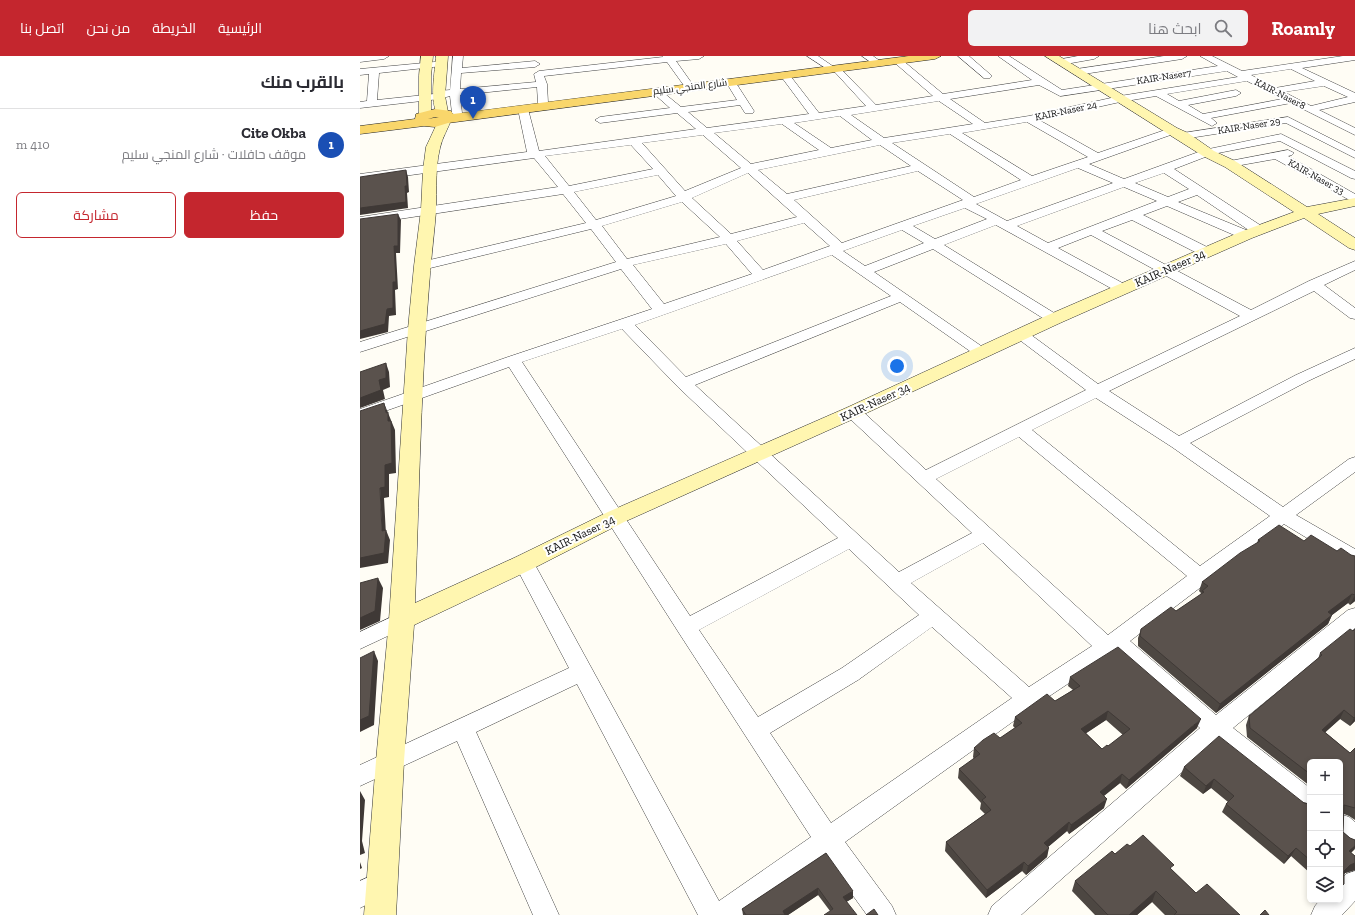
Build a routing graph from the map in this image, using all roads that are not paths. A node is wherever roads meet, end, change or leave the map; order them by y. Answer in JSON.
{"nodes":[{"id":1,"x":384,"y":56,"type":"edge"},
{"id":2,"x":602,"y":56,"type":"edge"},
{"id":3,"x":699,"y":56,"type":"edge"},
{"id":4,"x":812,"y":56,"type":"edge"},
{"id":5,"x":912,"y":56,"type":"edge"},
{"id":6,"x":935,"y":56,"type":"edge"},
{"id":7,"x":963,"y":56,"type":"edge"},
{"id":8,"x":1003,"y":56,"type":"edge"},
{"id":9,"x":1094,"y":56,"type":"edge"},
{"id":10,"x":1182,"y":56,"type":"edge"},
{"id":11,"x":1207,"y":57,"type":"edge"},
{"id":12,"x":1355,"y":57,"type":"edge"},
{"id":13,"x":460,"y":58,"type":"edge"},
{"id":14,"x":668,"y":58,"type":"edge"},
{"id":15,"x":871,"y":58,"type":"edge"},
{"id":16,"x":360,"y":59,"type":"edge"},
{"id":17,"x":1056,"y":59,"type":"edge"},
{"id":18,"x":427,"y":60,"type":"edge"},
{"id":19,"x":442,"y":60,"type":"edge"},
{"id":20,"x":534,"y":60,"type":"edge"},
{"id":21,"x":1335,"y":60,"type":"junction"},
{"id":22,"x":898,"y":61,"type":"junction"},
{"id":23,"x":1224,"y":62,"type":"edge"},
{"id":24,"x":1291,"y":66,"type":"junction"},
{"id":25,"x":608,"y":67,"type":"junction"},
{"id":26,"x":833,"y":68,"type":"junction"},
{"id":27,"x":1355,"y":68,"type":"edge"},
{"id":28,"x":374,"y":70,"type":"junction"},
{"id":29,"x":456,"y":71,"type":"junction"},
{"id":30,"x":360,"y":72,"type":"edge"},
{"id":31,"x":1077,"y":72,"type":"junction"},
{"id":32,"x":539,"y":74,"type":"junction"},
{"id":33,"x":785,"y":75,"type":"junction"},
{"id":34,"x":987,"y":76,"type":"dead end"},
{"id":35,"x":1244,"y":76,"type":"junction"},
{"id":36,"x":494,"y":78,"type":"junction"},
{"id":37,"x":731,"y":82,"type":"junction"},
{"id":38,"x":1041,"y":82,"type":"junction"},
{"id":39,"x":1324,"y":82,"type":"junction"},
{"id":40,"x":1217,"y":83,"type":"junction"},
{"id":41,"x":542,"y":84,"type":"junction"},
{"id":42,"x":688,"y":85,"type":"junction"},
{"id":43,"x":1098,"y":85,"type":"junction"},
{"id":44,"x":656,"y":91,"type":"junction"},
{"id":45,"x":1274,"y":91,"type":"junction"},
{"id":46,"x":455,"y":92,"type":"junction"},
{"id":47,"x":1158,"y":93,"type":"junction"},
{"id":48,"x":1236,"y":93,"type":"junction"},
{"id":49,"x":439,"y":95,"type":"junction"},
{"id":50,"x":940,"y":97,"type":"junction"},
{"id":51,"x":425,"y":98,"type":"junction"},
{"id":52,"x":1355,"y":98,"type":"edge"},
{"id":53,"x":1120,"y":99,"type":"junction"},
{"id":54,"x":590,"y":100,"type":"junction"},
{"id":55,"x":1292,"y":100,"type":"junction"},
{"id":56,"x":744,"y":102,"type":"junction"},
{"id":57,"x":543,"y":103,"type":"junction"},
{"id":58,"x":1340,"y":103,"type":"junction"},
{"id":59,"x":372,"y":104,"type":"junction"},
{"id":60,"x":1178,"y":104,"type":"junction"},
{"id":61,"x":360,"y":105,"type":"edge"},
{"id":62,"x":1260,"y":106,"type":"junction"},
{"id":63,"x":873,"y":107,"type":"junction"},
{"id":64,"x":523,"y":109,"type":"junction"},
{"id":65,"x":1309,"y":109,"type":"junction"},
{"id":66,"x":680,"y":110,"type":"junction"},
{"id":67,"x":1355,"y":110,"type":"edge"},
{"id":68,"x":842,"y":112,"type":"junction"},
{"id":69,"x":1319,"y":114,"type":"junction"},
{"id":70,"x":447,"y":116,"type":"junction"},
{"id":71,"x":816,"y":116,"type":"junction"},
{"id":72,"x":1202,"y":117,"type":"junction"},
{"id":73,"x":1029,"y":118,"type":"junction"},
{"id":74,"x":424,"y":119,"type":"junction"},
{"id":75,"x":600,"y":120,"type":"junction"},
{"id":76,"x":783,"y":120,"type":"junction"},
{"id":77,"x":1288,"y":120,"type":"junction"},
{"id":78,"x":757,"y":124,"type":"junction"},
{"id":79,"x":360,"y":125,"type":"edge"},
{"id":80,"x":983,"y":126,"type":"junction"},
{"id":81,"x":360,"y":130,"type":"edge"},
{"id":82,"x":704,"y":130,"type":"junction"},
{"id":83,"x":1225,"y":130,"type":"junction"},
{"id":84,"x":952,"y":131,"type":"junction"},
{"id":85,"x":1311,"y":132,"type":"junction"},
{"id":86,"x":1355,"y":132,"type":"edge"},
{"id":87,"x":1178,"y":133,"type":"junction"},
{"id":88,"x":1281,"y":137,"type":"junction"},
{"id":89,"x":634,"y":141,"type":"junction"},
{"id":90,"x":883,"y":142,"type":"junction"},
{"id":91,"x":608,"y":144,"type":"junction"},
{"id":92,"x":432,"y":147,"type":"junction"},
{"id":93,"x":1305,"y":150,"type":"junction"},
{"id":94,"x":829,"y":152,"type":"junction"},
{"id":95,"x":1208,"y":152,"type":"junction"},
{"id":96,"x":535,"y":155,"type":"junction"},
{"id":97,"x":1277,"y":155,"type":"junction"},
{"id":98,"x":1355,"y":155,"type":"edge"},
{"id":99,"x":1096,"y":157,"type":"junction"},
{"id":100,"x":1080,"y":164,"type":"junction"},
{"id":101,"x":1230,"y":164,"type":"junction"},
{"id":102,"x":920,"y":167,"type":"junction"},
{"id":103,"x":750,"y":168,"type":"junction"},
{"id":104,"x":1165,"y":168,"type":"junction"},
{"id":105,"x":430,"y":170,"type":"junction"},
{"id":106,"x":661,"y":170,"type":"junction"},
{"id":107,"x":1355,"y":176,"type":"edge"},
{"id":108,"x":360,"y":178,"type":"edge"},
{"id":109,"x":1031,"y":181,"type":"junction"},
{"id":110,"x":1123,"y":182,"type":"junction"},
{"id":111,"x":565,"y":190,"type":"junction"},
{"id":112,"x":1198,"y":190,"type":"junction"},
{"id":113,"x":684,"y":197,"type":"junction"},
{"id":114,"x":785,"y":198,"type":"junction"},
{"id":115,"x":1170,"y":201,"type":"junction"},
{"id":116,"x":1355,"y":201,"type":"edge"},
{"id":117,"x":969,"y":202,"type":"junction"},
{"id":118,"x":429,"y":210,"type":"junction"},
{"id":119,"x":1307,"y":212,"type":"junction"},
{"id":120,"x":1132,"y":215,"type":"junction"},
{"id":121,"x":806,"y":218,"type":"junction"},
{"id":122,"x":360,"y":220,"type":"edge"},
{"id":123,"x":1002,"y":222,"type":"junction"},
{"id":124,"x":593,"y":225,"type":"junction"},
{"id":125,"x":903,"y":225,"type":"junction"},
{"id":126,"x":1091,"y":230,"type":"junction"},
{"id":127,"x":1252,"y":233,"type":"junction"},
{"id":128,"x":729,"y":239,"type":"junction"},
{"id":129,"x":935,"y":244,"type":"junction"},
{"id":130,"x":1355,"y":244,"type":"edge"},
{"id":131,"x":1049,"y":247,"type":"junction"},
{"id":132,"x":836,"y":248,"type":"junction"},
{"id":133,"x":1206,"y":252,"type":"junction"},
{"id":134,"x":626,"y":263,"type":"junction"},
{"id":135,"x":1355,"y":265,"type":"edge"},
{"id":136,"x":422,"y":266,"type":"junction"},
{"id":137,"x":863,"y":270,"type":"junction"},
{"id":138,"x":1167,"y":270,"type":"junction"},
{"id":139,"x":760,"y":275,"type":"junction"},
{"id":140,"x":1314,"y":284,"type":"junction"},
{"id":141,"x":1124,"y":289,"type":"junction"},
{"id":142,"x":901,"y":297,"type":"junction"},
{"id":143,"x":661,"y":310,"type":"junction"},
{"id":144,"x":1250,"y":315,"type":"junction"},
{"id":145,"x":1355,"y":315,"type":"edge"},
{"id":146,"x":1054,"y":319,"type":"junction"},
{"id":147,"x":625,"y":323,"type":"junction"},
{"id":148,"x":417,"y":329,"type":"junction"},
{"id":149,"x":1022,"y":335,"type":"junction"},
{"id":150,"x":360,"y":347,"type":"edge"},
{"id":151,"x":982,"y":353,"type":"junction"},
{"id":152,"x":1355,"y":353,"type":"edge"},
{"id":153,"x":513,"y":360,"type":"junction"},
{"id":154,"x":684,"y":384,"type":"junction"},
{"id":155,"x":1097,"y":391,"type":"junction"},
{"id":156,"x":413,"y":396,"type":"junction"},
{"id":157,"x":853,"y":412,"type":"junction"},
{"id":158,"x":360,"y":415,"type":"edge"},
{"id":159,"x":1020,"y":430,"type":"junction"},
{"id":160,"x":1178,"y":443,"type":"junction"},
{"id":161,"x":760,"y":453,"type":"junction"},
{"id":162,"x":1355,"y":463,"type":"edge"},
{"id":163,"x":924,"y":478,"type":"junction"},
{"id":164,"x":1282,"y":515,"type":"junction"},
{"id":165,"x":616,"y":517,"type":"junction"},
{"id":166,"x":985,"y":534,"type":"junction"},
{"id":167,"x":852,"y":539,"type":"junction"},
{"id":168,"x":1355,"y":558,"type":"edge"},
{"id":169,"x":524,"y":563,"type":"junction"},
{"id":170,"x":1200,"y":576,"type":"junction"},
{"id":171,"x":897,"y":582,"type":"junction"},
{"id":172,"x":933,"y":616,"type":"junction"},
{"id":173,"x":1355,"y":616,"type":"edge"},
{"id":174,"x":402,"y":620,"type":"junction"},
{"id":175,"x":686,"y":627,"type":"junction"},
{"id":176,"x":360,"y":641,"type":"edge"},
{"id":177,"x":1111,"y":644,"type":"junction"},
{"id":178,"x":582,"y":672,"type":"junction"},
{"id":179,"x":1028,"y":699,"type":"junction"},
{"id":180,"x":463,"y":728,"type":"junction"},
{"id":181,"x":1216,"y":728,"type":"junction"},
{"id":182,"x":756,"y":730,"type":"junction"},
{"id":183,"x":390,"y":761,"type":"junction"},
{"id":184,"x":360,"y":776,"type":"edge"},
{"id":185,"x":1307,"y":800,"type":"edge"},
{"id":186,"x":1343,"y":827,"type":"edge"},
{"id":187,"x":1355,"y":837,"type":"edge"},
{"id":188,"x":826,"y":839,"type":"junction"},
{"id":189,"x":382,"y":883,"type":"junction"},
{"id":190,"x":1355,"y":883,"type":"edge"},
{"id":191,"x":360,"y":895,"type":"edge"},
{"id":192,"x":1343,"y":895,"type":"edge"},
{"id":193,"x":1335,"y":903,"type":"edge"},
{"id":194,"x":380,"y":915,"type":"edge"},
{"id":195,"x":546,"y":915,"type":"edge"},
{"id":196,"x":712,"y":915,"type":"edge"},
{"id":197,"x":721,"y":915,"type":"edge"},
{"id":198,"x":883,"y":915,"type":"edge"},
{"id":199,"x":1001,"y":915,"type":"edge"},
{"id":200,"x":1324,"y":915,"type":"edge"}],
"edges":[{"from":1,"to":16,"type":"street"},
{"from":2,"to":25,"type":"street"},
{"from":3,"to":14,"type":"street"},
{"from":4,"to":26,"type":"street"},
{"from":5,"to":15,"type":"main road","name":"شارع المنجي سليم"},
{"from":6,"to":22,"type":"main road","name":"شارع المنجي سليم"},
{"from":7,"to":34,"type":"street"},
{"from":8,"to":38,"type":"street","name":"KAIR-Naser7"},
{"from":9,"to":17,"type":"street"},
{"from":10,"to":31,"type":"street"},
{"from":11,"to":23,"type":"street","name":"KAIR-Naser8"},
{"from":12,"to":21,"type":"street","name":"KAIR-Naser 24"},
{"from":13,"to":19,"type":"street"},
{"from":13,"to":29,"type":"street"},
{"from":14,"to":25,"type":"street"},
{"from":14,"to":42,"type":"street"},
{"from":15,"to":26,"type":"main road","name":"شارع المنجي سليم"},
{"from":17,"to":31,"type":"street"},
{"from":18,"to":19,"type":"street"},
{"from":18,"to":28,"type":"street"},
{"from":18,"to":51,"type":"street"},
{"from":19,"to":49,"type":"street"},
{"from":20,"to":32,"type":"street"},
{"from":20,"to":36,"type":"street"},
{"from":21,"to":24,"type":"street","name":"KAIR-Naser 24"},
{"from":21,"to":27,"type":"street"},
{"from":22,"to":26,"type":"main road","name":"شارع المنجي سليم"},
{"from":22,"to":50,"type":"street"},
{"from":23,"to":35,"type":"street","name":"KAIR-Naser8"},
{"from":23,"to":43,"type":"street","name":"KAIR-Naser7"},
{"from":24,"to":35,"type":"street","name":"KAIR-Naser 24"},
{"from":24,"to":39,"type":"street"},
{"from":25,"to":32,"type":"street"},
{"from":26,"to":33,"type":"main road","name":"شارع المنجي سليم"},
{"from":26,"to":42,"type":"main road","name":"شارع المنجي سليم"},
{"from":26,"to":63,"type":"street"},
{"from":28,"to":30,"type":"street"},
{"from":28,"to":59,"type":"street"},
{"from":29,"to":36,"type":"street"},
{"from":29,"to":46,"type":"street"},
{"from":31,"to":43,"type":"street"},
{"from":32,"to":41,"type":"street"},
{"from":33,"to":37,"type":"main road","name":"شارع المنجي سليم"},
{"from":33,"to":71,"type":"street"},
{"from":35,"to":40,"type":"street","name":"KAIR-Naser 24"},
{"from":35,"to":45,"type":"street","name":"KAIR-Naser8"},
{"from":36,"to":41,"type":"street"},
{"from":36,"to":46,"type":"street"},
{"from":37,"to":44,"type":"main road","name":"شارع المنجي سليم"},
{"from":37,"to":56,"type":"street"},
{"from":38,"to":43,"type":"street","name":"KAIR-Naser7"},
{"from":38,"to":50,"type":"street"},
{"from":39,"to":45,"type":"street"},
{"from":39,"to":52,"type":"street"},
{"from":40,"to":47,"type":"street","name":"KAIR-Naser 24"},
{"from":40,"to":48,"type":"street"},
{"from":41,"to":57,"type":"street"},
{"from":42,"to":57,"type":"main road","name":"شارع المنجي سليم"},
{"from":43,"to":53,"type":"street"},
{"from":44,"to":54,"type":"main road","name":"شارع المنجي سليم"},
{"from":44,"to":66,"type":"street"},
{"from":45,"to":55,"type":"street","name":"KAIR-Naser8"},
{"from":46,"to":49,"type":"street"},
{"from":46,"to":70,"type":"street"},
{"from":47,"to":53,"type":"street","name":"KAIR-Naser 24"},
{"from":47,"to":60,"type":"street"},
{"from":48,"to":60,"type":"street"},
{"from":48,"to":62,"type":"street"},
{"from":49,"to":51,"type":"street"},
{"from":49,"to":70,"type":"street"},
{"from":50,"to":63,"type":"street"},
{"from":50,"to":80,"type":"street"},
{"from":51,"to":59,"type":"street"},
{"from":51,"to":74,"type":"street"},
{"from":52,"to":58,"type":"street"},
{"from":53,"to":73,"type":"street","name":"KAIR-Naser 24"},
{"from":53,"to":87,"type":"street"},
{"from":54,"to":64,"type":"main road","name":"شارع المنجي سليم"},
{"from":54,"to":75,"type":"street"},
{"from":55,"to":62,"type":"street"},
{"from":55,"to":65,"type":"street","name":"KAIR-Naser8"},
{"from":56,"to":66,"type":"street"},
{"from":56,"to":78,"type":"street"},
{"from":57,"to":70,"type":"main road","name":"شارع المنجي سليم"},
{"from":58,"to":65,"type":"street"},
{"from":58,"to":67,"type":"street"},
{"from":59,"to":61,"type":"street"},
{"from":60,"to":72,"type":"street"},
{"from":62,"to":72,"type":"street"},
{"from":63,"to":68,"type":"street"},
{"from":64,"to":70,"type":"main road","name":"شارع المنجي سليم"},
{"from":64,"to":96,"type":"street"},
{"from":65,"to":69,"type":"street","name":"KAIR-Naser8"},
{"from":66,"to":75,"type":"street"},
{"from":66,"to":82,"type":"street"},
{"from":68,"to":71,"type":"street"},
{"from":68,"to":90,"type":"street"},
{"from":69,"to":77,"type":"street"},
{"from":69,"to":86,"type":"street","name":"KAIR-Naser8"},
{"from":70,"to":74,"type":"main road"},
{"from":70,"to":92,"type":"street"},
{"from":71,"to":76,"type":"street"},
{"from":72,"to":83,"type":"street"},
{"from":73,"to":80,"type":"street","name":"KAIR-Naser 24"},
{"from":73,"to":99,"type":"street"},
{"from":74,"to":79,"type":"main road"},
{"from":74,"to":81,"type":"main road"},
{"from":74,"to":92,"type":"street"},
{"from":75,"to":91,"type":"street"},
{"from":76,"to":78,"type":"street"},
{"from":76,"to":94,"type":"street"},
{"from":77,"to":83,"type":"street","name":"KAIR-Naser 29"},
{"from":77,"to":85,"type":"street","name":"KAIR-Naser 29"},
{"from":78,"to":82,"type":"street"},
{"from":80,"to":84,"type":"street","name":"KAIR-Naser 24"},
{"from":82,"to":89,"type":"street"},
{"from":82,"to":103,"type":"street"},
{"from":83,"to":87,"type":"street","name":"KAIR-Naser 29"},
{"from":84,"to":90,"type":"street","name":"KAIR-Naser 24"},
{"from":84,"to":109,"type":"street"},
{"from":85,"to":88,"type":"street"},
{"from":85,"to":98,"type":"street","name":"KAIR-Naser 29"},
{"from":87,"to":95,"type":"street"},
{"from":87,"to":99,"type":"street","name":"KAIR-Naser 29"},
{"from":88,"to":93,"type":"street"},
{"from":88,"to":95,"type":"street"},
{"from":89,"to":91,"type":"street"},
{"from":89,"to":106,"type":"street"},
{"from":90,"to":94,"type":"street","name":"KAIR-Naser 24"},
{"from":90,"to":102,"type":"street"},
{"from":91,"to":96,"type":"street"},
{"from":92,"to":105,"type":"street"},
{"from":93,"to":97,"type":"street"},
{"from":93,"to":107,"type":"street"},
{"from":94,"to":103,"type":"street","name":"KAIR-Naser 24"},
{"from":95,"to":101,"type":"street"},
{"from":95,"to":104,"type":"street"},
{"from":96,"to":105,"type":"street"},
{"from":96,"to":111,"type":"street"},
{"from":97,"to":101,"type":"street"},
{"from":97,"to":116,"type":"street","name":"KAIR-Naser 33"},
{"from":99,"to":100,"type":"street","name":"KAIR-Naser 29"},
{"from":100,"to":109,"type":"street","name":"KAIR-Naser 29"},
{"from":100,"to":110,"type":"street"},
{"from":101,"to":119,"type":"street"},
{"from":102,"to":114,"type":"street"},
{"from":102,"to":117,"type":"street"},
{"from":103,"to":113,"type":"street","name":"KAIR-Naser 24"},
{"from":103,"to":114,"type":"street"},
{"from":104,"to":110,"type":"street"},
{"from":104,"to":112,"type":"street"},
{"from":105,"to":108,"type":"street"},
{"from":105,"to":118,"type":"street"},
{"from":106,"to":111,"type":"street"},
{"from":106,"to":113,"type":"street"},
{"from":109,"to":117,"type":"street","name":"KAIR-Naser 29"},
{"from":110,"to":115,"type":"street"},
{"from":110,"to":123,"type":"street"},
{"from":111,"to":118,"type":"street"},
{"from":111,"to":124,"type":"street"},
{"from":112,"to":115,"type":"street"},
{"from":112,"to":127,"type":"street"},
{"from":113,"to":124,"type":"street","name":"KAIR-Naser 24"},
{"from":113,"to":128,"type":"street"},
{"from":114,"to":121,"type":"street"},
{"from":115,"to":120,"type":"street"},
{"from":115,"to":127,"type":"street"},
{"from":116,"to":119,"type":"street","name":"KAIR-Naser 34"},
{"from":117,"to":123,"type":"street"},
{"from":117,"to":125,"type":"street","name":"KAIR-Naser 29"},
{"from":118,"to":122,"type":"street"},
{"from":118,"to":136,"type":"street"},
{"from":119,"to":127,"type":"street","name":"KAIR-Naser 34"},
{"from":119,"to":130,"type":"street"},
{"from":120,"to":126,"type":"street"},
{"from":120,"to":133,"type":"street"},
{"from":121,"to":128,"type":"street"},
{"from":121,"to":132,"type":"street"},
{"from":123,"to":129,"type":"street"},
{"from":123,"to":131,"type":"street"},
{"from":124,"to":134,"type":"street"},
{"from":124,"to":136,"type":"street","name":"KAIR-Naser 24"},
{"from":125,"to":129,"type":"street"},
{"from":125,"to":132,"type":"street","name":"KAIR-Naser 29"},
{"from":126,"to":131,"type":"street"},
{"from":126,"to":138,"type":"street"},
{"from":127,"to":133,"type":"street","name":"KAIR-Naser 34"},
{"from":128,"to":134,"type":"street"},
{"from":128,"to":139,"type":"street"},
{"from":129,"to":137,"type":"street"},
{"from":129,"to":146,"type":"street"},
{"from":131,"to":141,"type":"street"},
{"from":132,"to":137,"type":"street"},
{"from":132,"to":139,"type":"street","name":"KAIR-Naser 29"},
{"from":133,"to":138,"type":"street","name":"KAIR-Naser 34"},
{"from":134,"to":143,"type":"street"},
{"from":134,"to":148,"type":"street"},
{"from":135,"to":140,"type":"street"},
{"from":136,"to":148,"type":"street"},
{"from":137,"to":142,"type":"street"},
{"from":138,"to":141,"type":"street","name":"KAIR-Naser 34"},
{"from":138,"to":144,"type":"street"},
{"from":139,"to":143,"type":"street","name":"KAIR-Naser 29"},
{"from":140,"to":144,"type":"street"},
{"from":140,"to":145,"type":"street"},
{"from":141,"to":146,"type":"street","name":"KAIR-Naser 34"},
{"from":142,"to":151,"type":"street"},
{"from":142,"to":154,"type":"street"},
{"from":143,"to":147,"type":"street","name":"KAIR-Naser 29"},
{"from":144,"to":155,"type":"street"},
{"from":146,"to":149,"type":"street","name":"KAIR-Naser 34"},
{"from":147,"to":153,"type":"street","name":"KAIR-Naser 29"},
{"from":147,"to":154,"type":"street"},
{"from":148,"to":150,"type":"street"},
{"from":148,"to":156,"type":"street"},
{"from":149,"to":151,"type":"street","name":"KAIR-Naser 34"},
{"from":149,"to":155,"type":"street"},
{"from":151,"to":157,"type":"street","name":"KAIR-Naser 34"},
{"from":152,"to":160,"type":"street"},
{"from":153,"to":156,"type":"street","name":"KAIR-Naser 29"},
{"from":153,"to":165,"type":"street"},
{"from":154,"to":161,"type":"street"},
{"from":155,"to":159,"type":"street"},
{"from":155,"to":160,"type":"street"},
{"from":156,"to":158,"type":"street","name":"KAIR-Naser 29"},
{"from":156,"to":174,"type":"street"},
{"from":157,"to":161,"type":"street","name":"KAIR-Naser 34"},
{"from":157,"to":163,"type":"street"},
{"from":159,"to":163,"type":"street"},
{"from":159,"to":170,"type":"street"},
{"from":160,"to":164,"type":"street"},
{"from":161,"to":165,"type":"street","name":"KAIR-Naser 34"},
{"from":161,"to":167,"type":"street"},
{"from":162,"to":164,"type":"street"},
{"from":163,"to":166,"type":"street"},
{"from":164,"to":168,"type":"street"},
{"from":164,"to":170,"type":"street"},
{"from":165,"to":169,"type":"street","name":"KAIR-Naser 34"},
{"from":165,"to":175,"type":"street"},
{"from":166,"to":171,"type":"street"},
{"from":166,"to":177,"type":"street"},
{"from":167,"to":171,"type":"street"},
{"from":167,"to":175,"type":"street"},
{"from":169,"to":174,"type":"street","name":"KAIR-Naser 34"},
{"from":169,"to":178,"type":"street"},
{"from":170,"to":177,"type":"street"},
{"from":171,"to":172,"type":"street"},
{"from":172,"to":179,"type":"street"},
{"from":172,"to":182,"type":"street"},
{"from":173,"to":181,"type":"street"},
{"from":174,"to":176,"type":"street"},
{"from":174,"to":183,"type":"street"},
{"from":175,"to":182,"type":"street"},
{"from":177,"to":179,"type":"street"},
{"from":177,"to":181,"type":"street"},
{"from":178,"to":180,"type":"street"},
{"from":178,"to":196,"type":"street"},
{"from":179,"to":188,"type":"street"},
{"from":180,"to":183,"type":"street"},
{"from":180,"to":195,"type":"street"},
{"from":181,"to":185,"type":"street"},
{"from":181,"to":199,"type":"street"},
{"from":182,"to":188,"type":"street"},
{"from":183,"to":184,"type":"street"},
{"from":183,"to":189,"type":"street"},
{"from":186,"to":187,"type":"street"},
{"from":188,"to":197,"type":"street"},
{"from":188,"to":198,"type":"street"},
{"from":189,"to":191,"type":"street"},
{"from":189,"to":194,"type":"street"},
{"from":190,"to":192,"type":"street"},
{"from":193,"to":200,"type":"street"}]}
